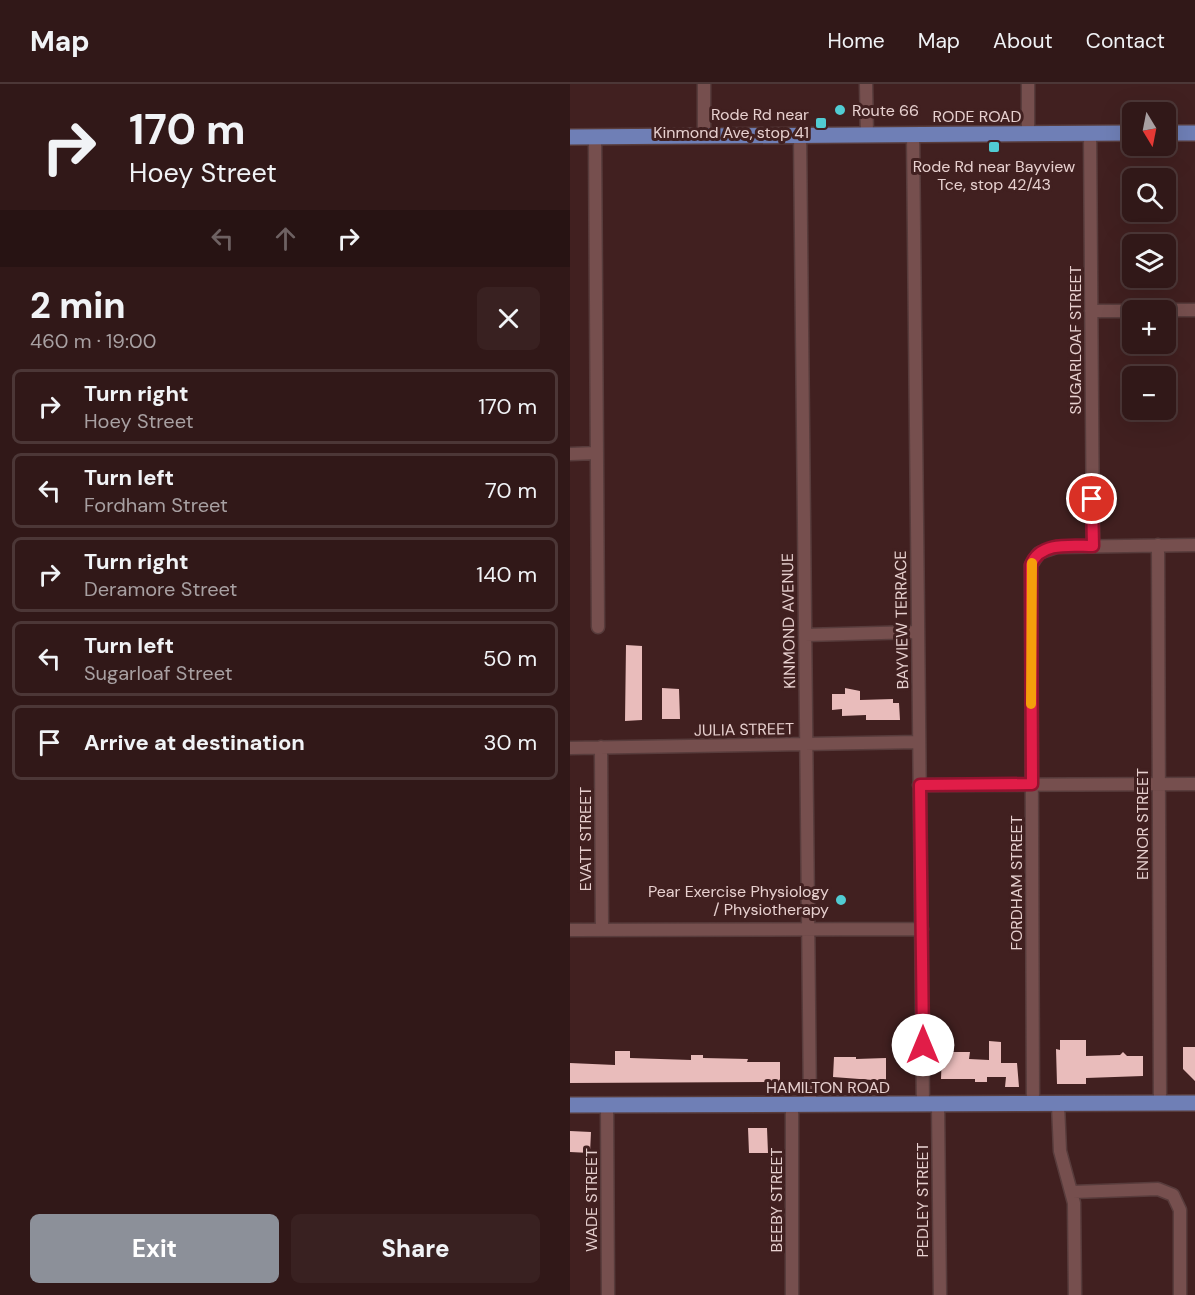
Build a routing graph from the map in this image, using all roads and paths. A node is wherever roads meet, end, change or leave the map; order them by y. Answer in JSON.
{"nodes":[{"id":1,"x":704,"y":84,"type":"edge"},
{"id":2,"x":866,"y":84,"type":"edge"},
{"id":3,"x":1028,"y":84,"type":"edge"},
{"id":4,"x":1090,"y":133,"type":"junction"},
{"id":5,"x":1122,"y":133,"type":"edge"},
{"id":6,"x":1176,"y":133,"type":"edge"},
{"id":7,"x":1195,"y":133,"type":"edge"},
{"id":8,"x":1028,"y":134,"type":"junction"},
{"id":9,"x":800,"y":135,"type":"junction"},
{"id":10,"x":867,"y":135,"type":"junction"},
{"id":11,"x":913,"y":135,"type":"junction"},
{"id":12,"x":704,"y":136,"type":"junction"},
{"id":13,"x":570,"y":137,"type":"edge"},
{"id":14,"x":595,"y":137,"type":"junction"},
{"id":15,"x":1122,"y":310,"type":"edge"},
{"id":16,"x":1176,"y":310,"type":"edge"},
{"id":17,"x":1195,"y":310,"type":"edge"},
{"id":18,"x":1091,"y":311,"type":"junction"},
{"id":19,"x":597,"y":453,"type":"junction"},
{"id":20,"x":570,"y":454,"type":"edge"},
{"id":21,"x":1158,"y":545,"type":"junction"},
{"id":22,"x":1195,"y":545,"type":"edge"},
{"id":23,"x":1093,"y":546,"type":"junction"},
{"id":24,"x":598,"y":627,"type":"dead end"},
{"id":25,"x":918,"y":632,"type":"junction"},
{"id":26,"x":805,"y":635,"type":"junction"},
{"id":27,"x":919,"y":742,"type":"junction"},
{"id":28,"x":807,"y":745,"type":"junction"},
{"id":29,"x":570,"y":747,"type":"edge"},
{"id":30,"x":601,"y":747,"type":"junction"},
{"id":31,"x":1032,"y":784,"type":"junction"},
{"id":32,"x":1159,"y":784,"type":"junction"},
{"id":33,"x":1195,"y":784,"type":"edge"},
{"id":34,"x":920,"y":785,"type":"junction"},
{"id":35,"x":922,"y":929,"type":"junction"},
{"id":36,"x":570,"y":930,"type":"edge"},
{"id":37,"x":602,"y":930,"type":"junction"},
{"id":38,"x":808,"y":930,"type":"junction"},
{"id":39,"x":1160,"y":1103,"type":"junction"},
{"id":40,"x":1195,"y":1103,"type":"edge"},
{"id":41,"x":1033,"y":1104,"type":"junction"},
{"id":42,"x":570,"y":1105,"type":"edge"},
{"id":43,"x":607,"y":1105,"type":"junction"},
{"id":44,"x":810,"y":1105,"type":"junction"},
{"id":45,"x":931,"y":1105,"type":"junction"},
{"id":46,"x":1058,"y":1105,"type":"junction"},
{"id":47,"x":792,"y":1106,"type":"junction"},
{"id":48,"x":1072,"y":1192,"type":"junction"},
{"id":49,"x":608,"y":1295,"type":"edge"},
{"id":50,"x":792,"y":1295,"type":"edge"},
{"id":51,"x":940,"y":1295,"type":"edge"},
{"id":52,"x":1075,"y":1295,"type":"edge"},
{"id":53,"x":1180,"y":1295,"type":"edge"}],
"edges":[{"from":1,"to":12,"type":"street"},
{"from":2,"to":10,"type":"street"},
{"from":3,"to":8,"type":"street"},
{"from":4,"to":5,"type":"main road","name":"RODE ROAD"},
{"from":4,"to":8,"type":"main road","name":"RODE ROAD"},
{"from":4,"to":18,"type":"street","name":"SUGARLOAF STREET"},
{"from":6,"to":7,"type":"main road"},
{"from":8,"to":11,"type":"main road","name":"RODE ROAD"},
{"from":9,"to":10,"type":"main road","name":"RODE ROAD"},
{"from":9,"to":12,"type":"main road","name":"RODE ROAD"},
{"from":9,"to":26,"type":"street","name":"KINMOND AVENUE"},
{"from":10,"to":11,"type":"main road","name":"RODE ROAD"},
{"from":11,"to":25,"type":"street","name":"BAYVIEW TERRACE"},
{"from":12,"to":14,"type":"main road","name":"RODE ROAD"},
{"from":13,"to":14,"type":"main road","name":"RODE ROAD"},
{"from":14,"to":19,"type":"street"},
{"from":15,"to":18,"type":"street"},
{"from":16,"to":17,"type":"street"},
{"from":18,"to":23,"type":"street","name":"SUGARLOAF STREET"},
{"from":19,"to":20,"type":"street"},
{"from":19,"to":24,"type":"street"},
{"from":21,"to":22,"type":"street"},
{"from":21,"to":23,"type":"street"},
{"from":21,"to":32,"type":"street","name":"ENNOR STREET"},
{"from":23,"to":31,"type":"street","name":"FORDHAM STREET"},
{"from":25,"to":26,"type":"street"},
{"from":25,"to":27,"type":"street","name":"BAYVIEW TERRACE"},
{"from":26,"to":28,"type":"street","name":"KINMOND AVENUE"},
{"from":27,"to":28,"type":"street","name":"JULIA STREET"},
{"from":27,"to":34,"type":"street","name":"BAYVIEW TERRACE"},
{"from":28,"to":30,"type":"street","name":"JULIA STREET"},
{"from":28,"to":38,"type":"street","name":"KINMOND AVENUE"},
{"from":29,"to":30,"type":"street","name":"JULIA STREET"},
{"from":30,"to":37,"type":"street","name":"EVATT STREET"},
{"from":31,"to":32,"type":"street"},
{"from":31,"to":34,"type":"street"},
{"from":31,"to":41,"type":"street","name":"FORDHAM STREET"},
{"from":32,"to":33,"type":"street"},
{"from":32,"to":39,"type":"street","name":"ENNOR STREET"},
{"from":34,"to":35,"type":"street","name":"BAYVIEW TERRACE"},
{"from":35,"to":38,"type":"street"},
{"from":35,"to":45,"type":"street","name":"BAYVIEW TERRACE"},
{"from":36,"to":37,"type":"street"},
{"from":37,"to":38,"type":"street"},
{"from":38,"to":44,"type":"street","name":"KINMOND AVENUE"},
{"from":39,"to":40,"type":"main road","name":"HAMILTON ROAD"},
{"from":39,"to":46,"type":"main road","name":"HAMILTON ROAD"},
{"from":41,"to":45,"type":"main road","name":"HAMILTON ROAD"},
{"from":41,"to":46,"type":"main road","name":"HAMILTON ROAD"},
{"from":42,"to":43,"type":"main road","name":"HAMILTON ROAD"},
{"from":43,"to":47,"type":"main road","name":"HAMILTON ROAD"},
{"from":43,"to":49,"type":"street","name":"WADE STREET"},
{"from":44,"to":45,"type":"main road","name":"HAMILTON ROAD"},
{"from":44,"to":47,"type":"main road","name":"HAMILTON ROAD"},
{"from":45,"to":51,"type":"street","name":"PEDLEY STREET"},
{"from":46,"to":48,"type":"street"},
{"from":47,"to":50,"type":"street","name":"BEEBY STREET"},
{"from":48,"to":52,"type":"street"},
{"from":48,"to":53,"type":"street"}]}
